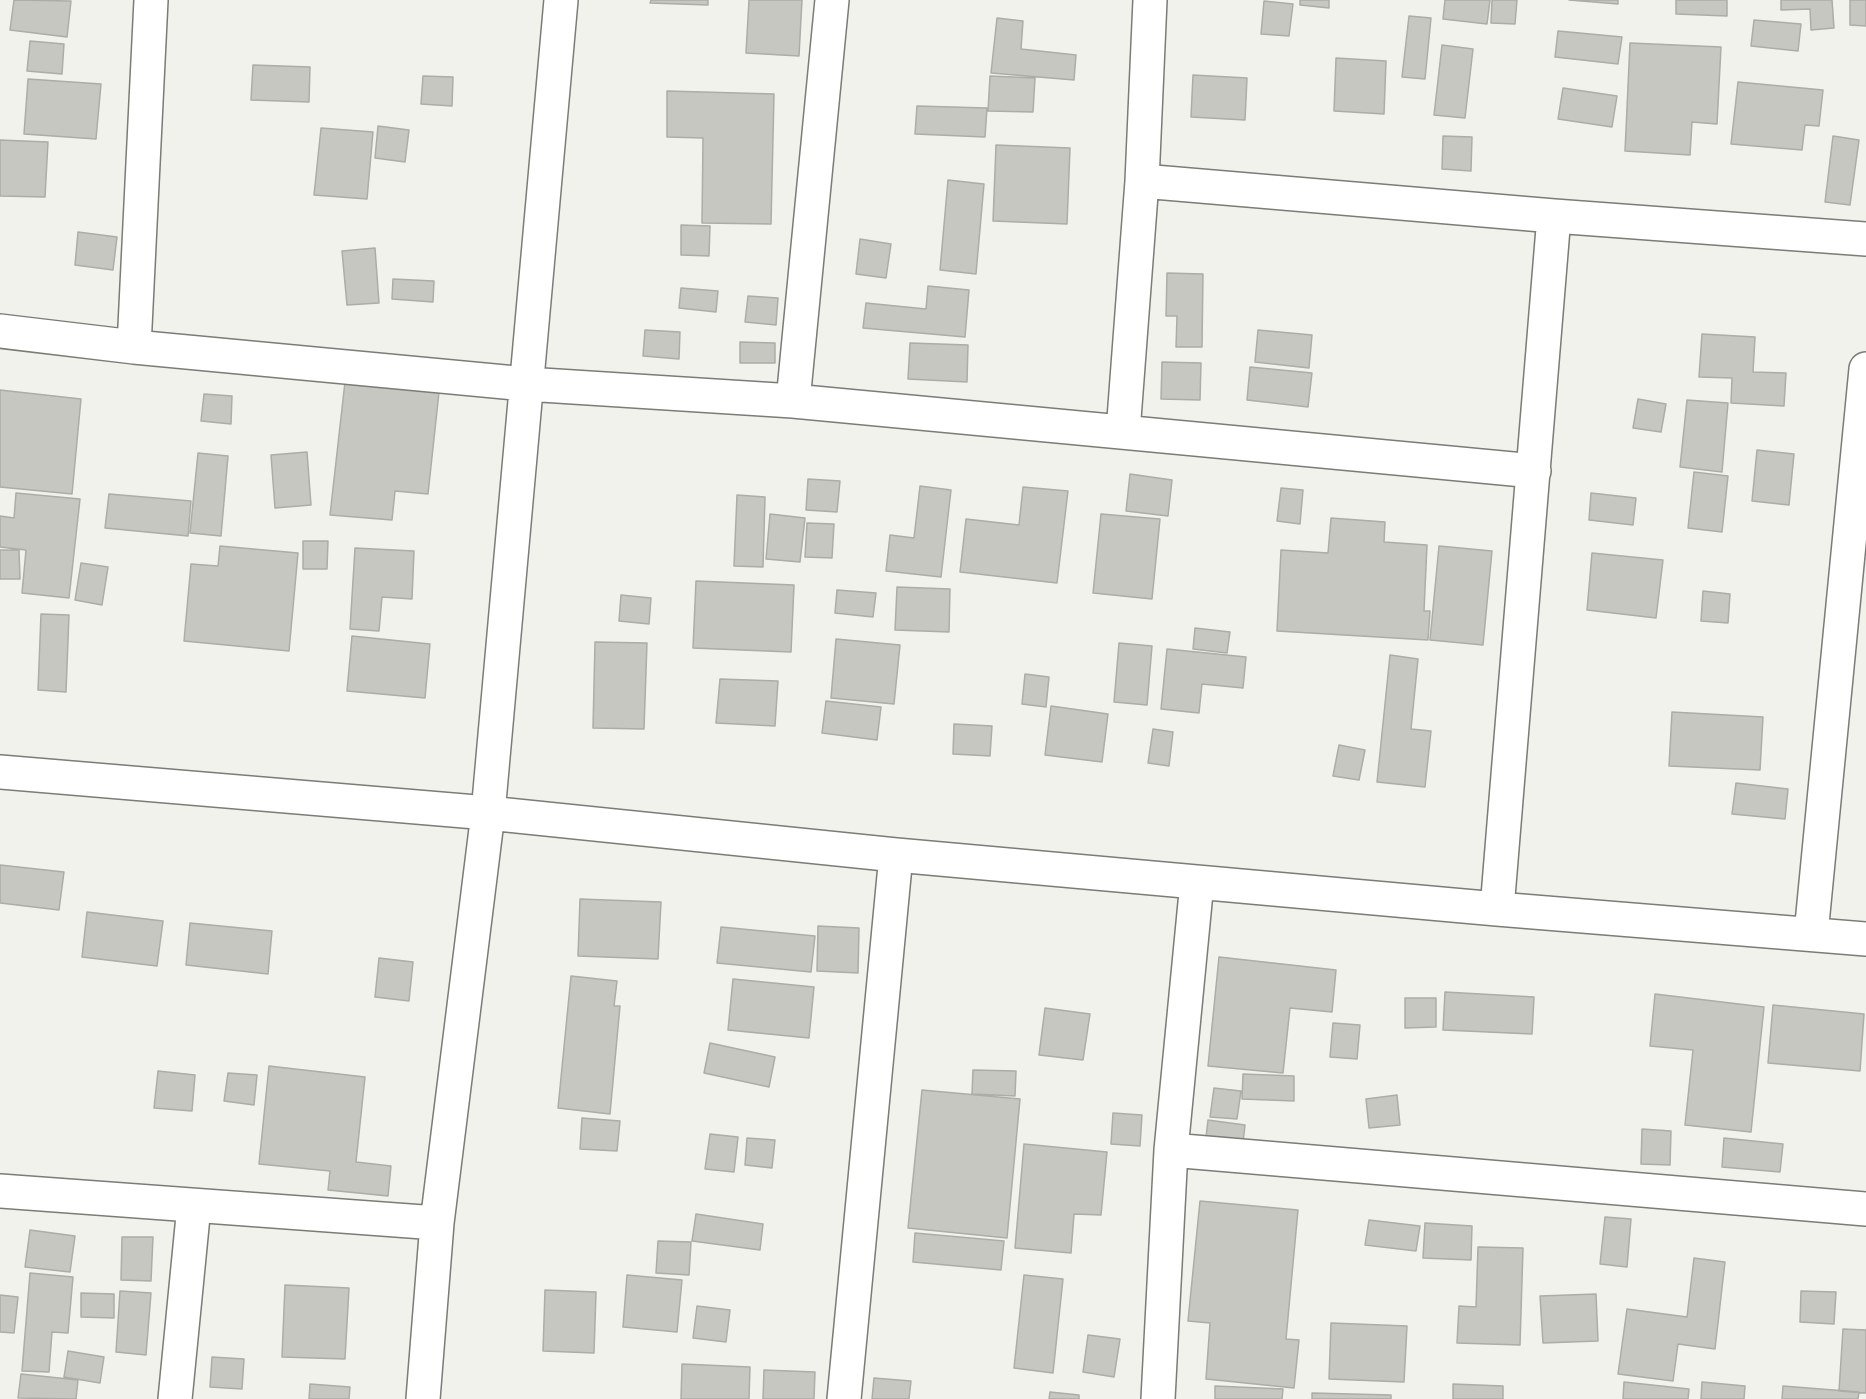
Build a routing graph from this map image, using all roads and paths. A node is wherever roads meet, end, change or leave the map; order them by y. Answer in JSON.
{"nodes":[{"id":1,"x":151,"y":0,"type":"edge"},
{"id":2,"x":561,"y":0,"type":"edge"},
{"id":3,"x":832,"y":0,"type":"edge"},
{"id":4,"x":1150,"y":0,"type":"edge"},
{"id":5,"x":1142,"y":181,"type":"junction"},
{"id":6,"x":1554,"y":216,"type":"junction"},
{"id":7,"x":1866,"y":239,"type":"edge"},
{"id":8,"x":0,"y":331,"type":"edge"},
{"id":9,"x":134,"y":347,"type":"junction"},
{"id":10,"x":1866,"y":369,"type":"edge"},
{"id":11,"x":526,"y":384,"type":"junction"},
{"id":12,"x":793,"y":401,"type":"junction"},
{"id":13,"x":1123,"y":432,"type":"junction"},
{"id":14,"x":1534,"y":471,"type":"junction"},
{"id":15,"x":0,"y":772,"type":"edge"},
{"id":16,"x":488,"y":813,"type":"junction"},
{"id":17,"x":896,"y":855,"type":"junction"},
{"id":18,"x":1197,"y":882,"type":"junction"},
{"id":19,"x":1497,"y":909,"type":"junction"},
{"id":20,"x":1811,"y":934,"type":"junction"},
{"id":21,"x":1866,"y":939,"type":"edge"},
{"id":22,"x":1171,"y":1150,"type":"junction"},
{"id":23,"x":0,"y":1191,"type":"edge"},
{"id":24,"x":194,"y":1206,"type":"junction"},
{"id":25,"x":1866,"y":1209,"type":"edge"},
{"id":26,"x":437,"y":1223,"type":"junction"},
{"id":27,"x":175,"y":1399,"type":"edge"},
{"id":28,"x":423,"y":1399,"type":"edge"},
{"id":29,"x":844,"y":1399,"type":"edge"},
{"id":30,"x":1158,"y":1399,"type":"edge"}],
"edges":[{"from":1,"to":9,"type":"street"},
{"from":2,"to":11,"type":"street"},
{"from":3,"to":12,"type":"street"},
{"from":4,"to":5,"type":"street"},
{"from":5,"to":6,"type":"street"},
{"from":5,"to":13,"type":"street"},
{"from":6,"to":7,"type":"street"},
{"from":6,"to":14,"type":"street"},
{"from":8,"to":9,"type":"street"},
{"from":9,"to":11,"type":"street"},
{"from":10,"to":20,"type":"street"},
{"from":11,"to":12,"type":"street"},
{"from":11,"to":16,"type":"street"},
{"from":12,"to":13,"type":"street"},
{"from":13,"to":14,"type":"street"},
{"from":14,"to":19,"type":"street"},
{"from":15,"to":16,"type":"street"},
{"from":16,"to":17,"type":"street"},
{"from":16,"to":26,"type":"street"},
{"from":17,"to":18,"type":"street"},
{"from":17,"to":29,"type":"street"},
{"from":18,"to":19,"type":"street"},
{"from":18,"to":22,"type":"street"},
{"from":19,"to":20,"type":"street"},
{"from":20,"to":21,"type":"street"},
{"from":22,"to":25,"type":"street"},
{"from":22,"to":30,"type":"street"},
{"from":23,"to":24,"type":"street"},
{"from":24,"to":26,"type":"street"},
{"from":24,"to":27,"type":"street"},
{"from":26,"to":28,"type":"street"}]}
